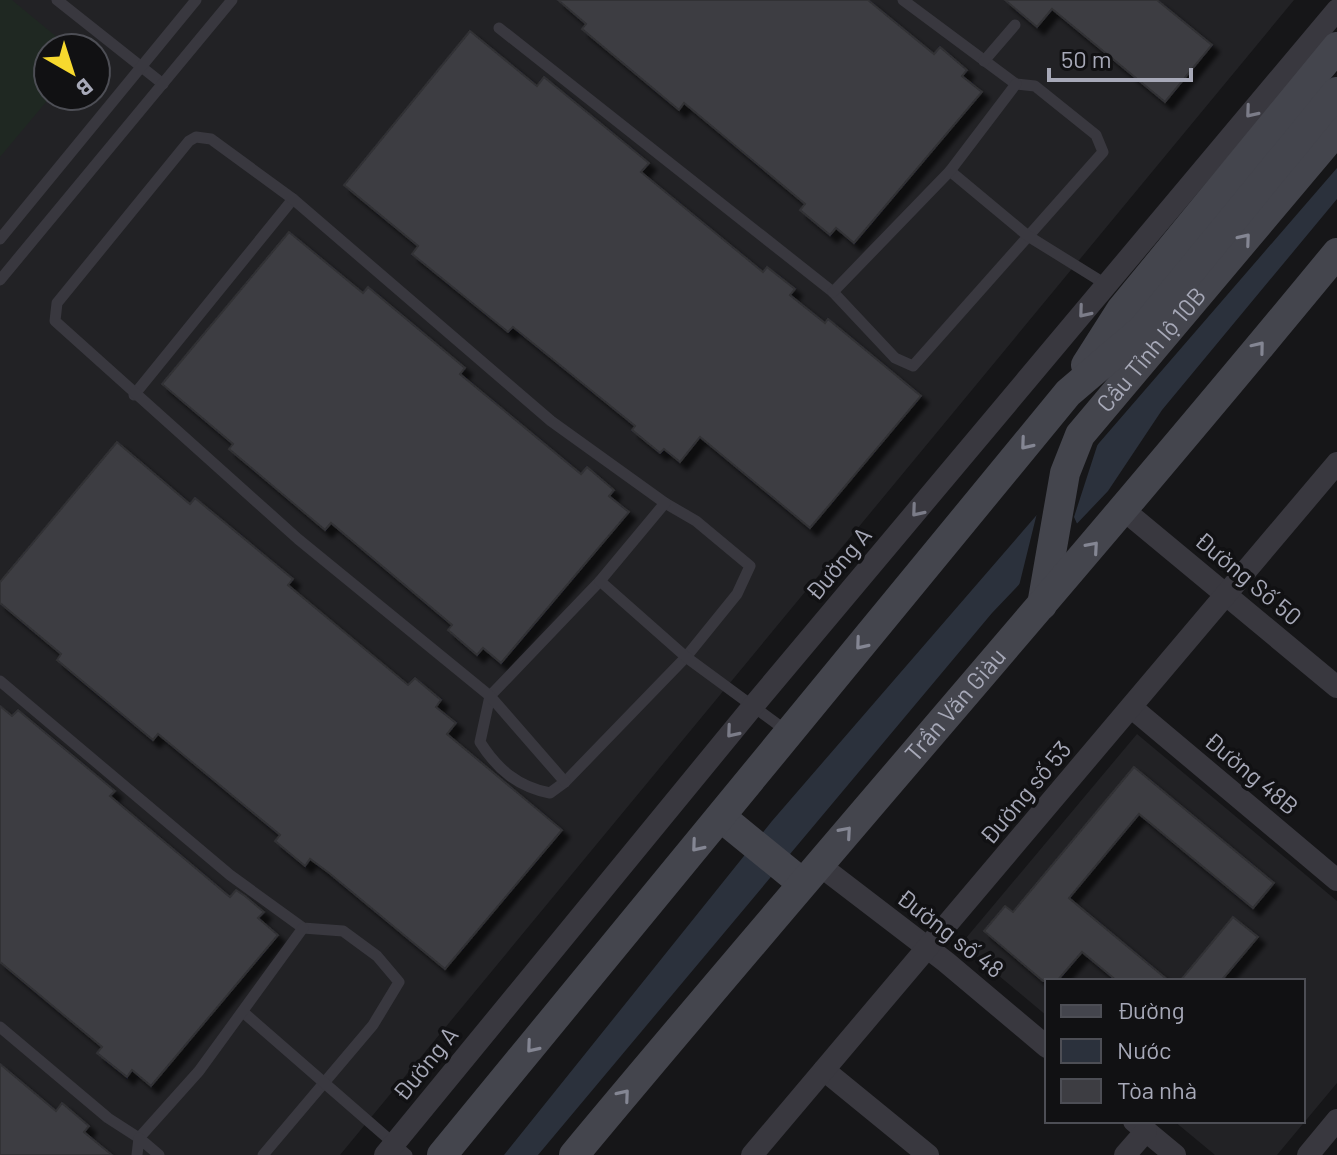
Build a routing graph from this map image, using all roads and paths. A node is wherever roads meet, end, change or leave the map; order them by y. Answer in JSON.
{"nodes":[{"id":1,"x":57,"y":0,"type":"edge"},
{"id":2,"x":196,"y":0,"type":"edge"},
{"id":3,"x":232,"y":0,"type":"edge"},
{"id":4,"x":903,"y":0,"type":"edge"},
{"id":5,"x":1337,"y":10,"type":"edge"},
{"id":6,"x":1015,"y":25,"type":"dead end"},
{"id":7,"x":499,"y":28,"type":"dead end"},
{"id":8,"x":1337,"y":47,"type":"edge"},
{"id":9,"x":984,"y":61,"type":"junction"},
{"id":10,"x":140,"y":68,"type":"junction"},
{"id":11,"x":163,"y":84,"type":"junction"},
{"id":12,"x":1016,"y":84,"type":"junction"},
{"id":13,"x":1337,"y":92,"type":"edge"},
{"id":14,"x":1337,"y":130,"type":"edge"},
{"id":15,"x":950,"y":171,"type":"junction"},
{"id":16,"x":293,"y":199,"type":"junction"},
{"id":17,"x":1028,"y":236,"type":"junction"},
{"id":18,"x":0,"y":239,"type":"edge"},
{"id":19,"x":1337,"y":253,"type":"edge"},
{"id":20,"x":0,"y":280,"type":"edge"},
{"id":21,"x":1107,"y":285,"type":"junction"},
{"id":22,"x":833,"y":292,"type":"junction"},
{"id":23,"x":1073,"y":389,"type":"junction"},
{"id":24,"x":134,"y":395,"type":"junction"},
{"id":25,"x":1335,"y":471,"type":"edge"},
{"id":26,"x":665,"y":503,"type":"junction"},
{"id":27,"x":1125,"y":511,"type":"junction"},
{"id":28,"x":600,"y":581,"type":"junction"},
{"id":29,"x":1225,"y":594,"type":"junction"},
{"id":30,"x":1042,"y":606,"type":"junction"},
{"id":31,"x":686,"y":657,"type":"junction"},
{"id":32,"x":0,"y":681,"type":"edge"},
{"id":33,"x":1337,"y":687,"type":"edge"},
{"id":34,"x":490,"y":696,"type":"junction"},
{"id":35,"x":754,"y":705,"type":"junction"},
{"id":36,"x":1131,"y":707,"type":"junction"},
{"id":37,"x":789,"y":732,"type":"junction"},
{"id":38,"x":565,"y":782,"type":"junction"},
{"id":39,"x":721,"y":817,"type":"junction"},
{"id":40,"x":810,"y":874,"type":"junction"},
{"id":41,"x":1337,"y":880,"type":"edge"},
{"id":42,"x":303,"y":928,"type":"junction"},
{"id":43,"x":929,"y":949,"type":"junction"},
{"id":44,"x":243,"y":1012,"type":"junction"},
{"id":45,"x":0,"y":1027,"type":"edge"},
{"id":46,"x":1045,"y":1045,"type":"edge"},
{"id":47,"x":824,"y":1070,"type":"junction"},
{"id":48,"x":322,"y":1082,"type":"junction"},
{"id":49,"x":1336,"y":1123,"type":"edge"},
{"id":50,"x":1140,"y":1126,"type":"edge"},
{"id":51,"x":139,"y":1138,"type":"junction"},
{"id":52,"x":395,"y":1151,"type":"edge"},
{"id":53,"x":137,"y":1155,"type":"edge"},
{"id":54,"x":159,"y":1155,"type":"edge"},
{"id":55,"x":263,"y":1155,"type":"edge"},
{"id":56,"x":442,"y":1155,"type":"edge"},
{"id":57,"x":574,"y":1155,"type":"edge"},
{"id":58,"x":752,"y":1155,"type":"edge"},
{"id":59,"x":928,"y":1155,"type":"edge"},
{"id":60,"x":1125,"y":1155,"type":"edge"},
{"id":61,"x":1175,"y":1155,"type":"edge"},
{"id":62,"x":1308,"y":1155,"type":"edge"}],
"edges":[{"from":1,"to":10,"type":"lane"},
{"from":2,"to":10,"type":"lane"},
{"from":3,"to":11,"type":"lane"},
{"from":4,"to":9,"type":"lane"},
{"from":5,"to":21,"type":"street","name":"Đường A","one_way":true},
{"from":6,"to":9,"type":"lane"},
{"from":7,"to":22,"type":"lane"},
{"from":8,"to":23,"type":"main road"},
{"from":9,"to":12,"type":"lane"},
{"from":10,"to":11,"type":"lane"},
{"from":10,"to":18,"type":"lane"},
{"from":11,"to":20,"type":"lane"},
{"from":12,"to":15,"type":"lane"},
{"from":12,"to":17,"type":"lane"},
{"from":13,"to":23,"type":"main road","name":"Cầu Tỉnh lộ 10B"},
{"from":30,"to":14,"type":"main road","name":"Cầu Tỉnh lộ 10B","one_way":true},
{"from":15,"to":17,"type":"lane"},
{"from":15,"to":22,"type":"lane"},
{"from":16,"to":24,"type":"lane"},
{"from":16,"to":24,"type":"lane"},
{"from":16,"to":26,"type":"lane"},
{"from":17,"to":21,"type":"lane"},
{"from":17,"to":22,"type":"lane"},
{"from":27,"to":19,"type":"main road","name":"Trần Văn Giàu","one_way":true},
{"from":21,"to":35,"type":"street","name":"Đường A","one_way":true},
{"from":23,"to":37,"type":"main road","one_way":true},
{"from":24,"to":34,"type":"lane"},
{"from":25,"to":29,"type":"street","name":"Đường số 53"},
{"from":26,"to":28,"type":"lane"},
{"from":26,"to":31,"type":"lane"},
{"from":27,"to":29,"type":"street","name":"Đường Số 50"},
{"from":30,"to":27,"type":"main road","name":"Trần Văn Giàu","one_way":true},
{"from":28,"to":31,"type":"lane"},
{"from":28,"to":34,"type":"lane"},
{"from":29,"to":33,"type":"street","name":"Đường Số 50"},
{"from":29,"to":36,"type":"street","name":"Đường số 53"},
{"from":40,"to":30,"type":"main road","name":"Trần Văn Giàu","one_way":true},
{"from":31,"to":35,"type":"lane"},
{"from":31,"to":38,"type":"lane"},
{"from":32,"to":42,"type":"lane"},
{"from":34,"to":38,"type":"lane"},
{"from":34,"to":38,"type":"lane"},
{"from":35,"to":37,"type":"lane"},
{"from":35,"to":52,"type":"street","name":"Đường A","one_way":true},
{"from":36,"to":41,"type":"street","name":"Đường 48B"},
{"from":36,"to":43,"type":"street","name":"Đường số 53"},
{"from":37,"to":39,"type":"main road"},
{"from":39,"to":40,"type":"main road"},
{"from":39,"to":56,"type":"main road","one_way":true},
{"from":40,"to":43,"type":"street","name":"Đường số 48"},
{"from":57,"to":40,"type":"main road","name":"Trần Văn Giàu","one_way":true},
{"from":42,"to":44,"type":"lane"},
{"from":42,"to":48,"type":"lane"},
{"from":43,"to":46,"type":"street","name":"Đường số 48"},
{"from":43,"to":47,"type":"street","name":"Đường số 53"},
{"from":44,"to":48,"type":"lane"},
{"from":44,"to":51,"type":"lane"},
{"from":45,"to":51,"type":"lane"},
{"from":47,"to":58,"type":"street","name":"Đường số 53"},
{"from":47,"to":59,"type":"street"},
{"from":48,"to":52,"type":"lane"},
{"from":48,"to":55,"type":"lane"},
{"from":49,"to":62,"type":"street"},
{"from":50,"to":60,"type":"street"},
{"from":50,"to":61,"type":"street"},
{"from":51,"to":53,"type":"lane"},
{"from":51,"to":54,"type":"lane"}]}
